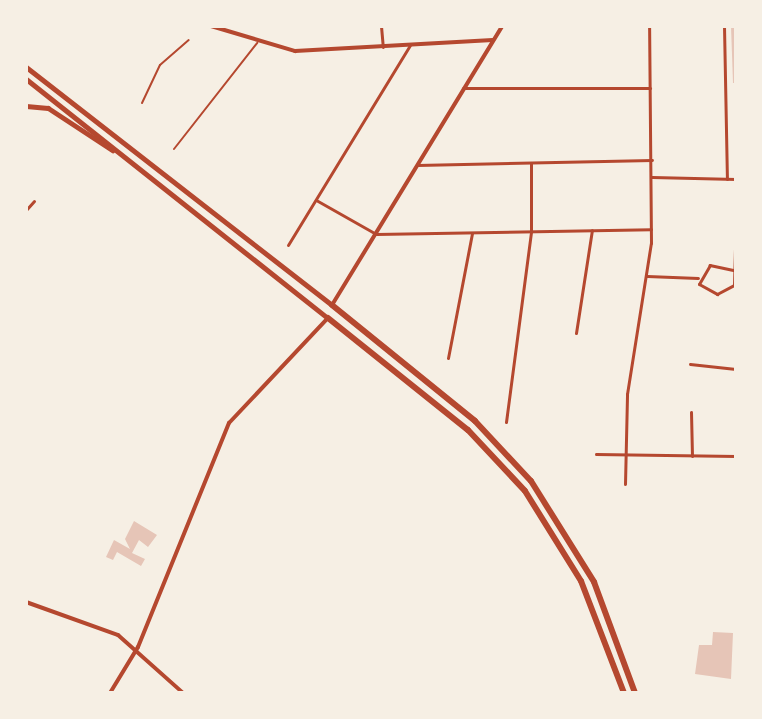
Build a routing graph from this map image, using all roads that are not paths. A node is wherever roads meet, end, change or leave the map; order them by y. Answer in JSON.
{"nodes":[{"id":1,"x":211,"y":26,"type":"edge"},
{"id":2,"x":381,"y":26,"type":"edge"},
{"id":3,"x":502,"y":26,"type":"edge"},
{"id":4,"x":649,"y":26,"type":"edge"},
{"id":5,"x":724,"y":26,"type":"edge"},
{"id":6,"x":189,"y":40,"type":"dead end"},
{"id":7,"x":493,"y":40,"type":"junction"},
{"id":8,"x":257,"y":43,"type":"junction"},
{"id":9,"x":410,"y":45,"type":"junction"},
{"id":10,"x":383,"y":47,"type":"junction"},
{"id":11,"x":26,"y":67,"type":"edge"},
{"id":12,"x":26,"y":79,"type":"edge"},
{"id":13,"x":463,"y":88,"type":"junction"},
{"id":14,"x":650,"y":88,"type":"junction"},
{"id":15,"x":142,"y":103,"type":"dead end"},
{"id":16,"x":26,"y":106,"type":"edge"},
{"id":17,"x":174,"y":149,"type":"dead end"},
{"id":18,"x":652,"y":160,"type":"junction"},
{"id":19,"x":531,"y":163,"type":"junction"},
{"id":20,"x":417,"y":165,"type":"junction"},
{"id":21,"x":140,"y":168,"type":"junction"},
{"id":22,"x":652,"y":177,"type":"junction"},
{"id":23,"x":727,"y":179,"type":"junction"},
{"id":24,"x":736,"y":179,"type":"edge"},
{"id":25,"x":316,"y":200,"type":"junction"},
{"id":26,"x":34,"y":201,"type":"dead end"},
{"id":27,"x":26,"y":210,"type":"edge"},
{"id":28,"x":736,"y":214,"type":"edge"},
{"id":29,"x":652,"y":229,"type":"junction"},
{"id":30,"x":592,"y":230,"type":"junction"},
{"id":31,"x":531,"y":231,"type":"junction"},
{"id":32,"x":472,"y":233,"type":"junction"},
{"id":33,"x":376,"y":234,"type":"junction"},
{"id":34,"x":288,"y":245,"type":"dead end"},
{"id":35,"x":733,"y":270,"type":"junction"},
{"id":36,"x":647,"y":276,"type":"junction"},
{"id":37,"x":698,"y":278,"type":"junction"},
{"id":38,"x":332,"y":305,"type":"junction"},
{"id":39,"x":328,"y":318,"type":"junction"},
{"id":40,"x":576,"y":333,"type":"dead end"},
{"id":41,"x":448,"y":358,"type":"dead end"},
{"id":42,"x":690,"y":364,"type":"dead end"},
{"id":43,"x":736,"y":369,"type":"edge"},
{"id":44,"x":691,"y":412,"type":"dead end"},
{"id":45,"x":506,"y":422,"type":"dead end"},
{"id":46,"x":596,"y":454,"type":"dead end"},
{"id":47,"x":626,"y":454,"type":"junction"},
{"id":48,"x":692,"y":456,"type":"junction"},
{"id":49,"x":736,"y":456,"type":"edge"},
{"id":50,"x":625,"y":484,"type":"dead end"},
{"id":51,"x":26,"y":602,"type":"edge"},
{"id":52,"x":138,"y":647,"type":"junction"},
{"id":53,"x":110,"y":693,"type":"edge"},
{"id":54,"x":183,"y":693,"type":"edge"},
{"id":55,"x":624,"y":693,"type":"edge"},
{"id":56,"x":635,"y":693,"type":"edge"}],
"edges":[{"from":1,"to":8,"type":"street"},
{"from":2,"to":10,"type":"street"},
{"from":3,"to":7,"type":"street"},
{"from":4,"to":14,"type":"street"},
{"from":5,"to":23,"type":"street"},
{"from":6,"to":15,"type":"lane"},
{"from":7,"to":9,"type":"street"},
{"from":7,"to":13,"type":"street"},
{"from":8,"to":10,"type":"street"},
{"from":8,"to":17,"type":"lane"},
{"from":9,"to":10,"type":"street"},
{"from":9,"to":25,"type":"street"},
{"from":11,"to":38,"type":"highway"},
{"from":12,"to":21,"type":"highway"},
{"from":13,"to":14,"type":"street"},
{"from":13,"to":20,"type":"street"},
{"from":14,"to":18,"type":"street"},
{"from":16,"to":21,"type":"highway"},
{"from":18,"to":19,"type":"street"},
{"from":18,"to":22,"type":"street"},
{"from":19,"to":20,"type":"street"},
{"from":19,"to":31,"type":"street"},
{"from":20,"to":33,"type":"street"},
{"from":21,"to":39,"type":"highway"},
{"from":22,"to":23,"type":"street"},
{"from":22,"to":29,"type":"street"},
{"from":23,"to":24,"type":"street"},
{"from":25,"to":33,"type":"street"},
{"from":25,"to":34,"type":"street"},
{"from":26,"to":27,"type":"street"},
{"from":28,"to":35,"type":"street"},
{"from":29,"to":30,"type":"street"},
{"from":29,"to":36,"type":"street"},
{"from":30,"to":31,"type":"street"},
{"from":30,"to":40,"type":"street"},
{"from":31,"to":32,"type":"street"},
{"from":31,"to":45,"type":"street"},
{"from":32,"to":33,"type":"street"},
{"from":32,"to":41,"type":"street"},
{"from":33,"to":38,"type":"street"},
{"from":35,"to":37,"type":"street"},
{"from":35,"to":37,"type":"street"},
{"from":36,"to":37,"type":"street"},
{"from":36,"to":47,"type":"street"},
{"from":38,"to":56,"type":"highway"},
{"from":39,"to":52,"type":"street"},
{"from":39,"to":55,"type":"highway"},
{"from":42,"to":43,"type":"street"},
{"from":44,"to":48,"type":"street"},
{"from":46,"to":47,"type":"street"},
{"from":47,"to":48,"type":"street"},
{"from":47,"to":50,"type":"street"},
{"from":48,"to":49,"type":"street"},
{"from":51,"to":52,"type":"street"},
{"from":52,"to":53,"type":"street"},
{"from":52,"to":54,"type":"street"}]}
